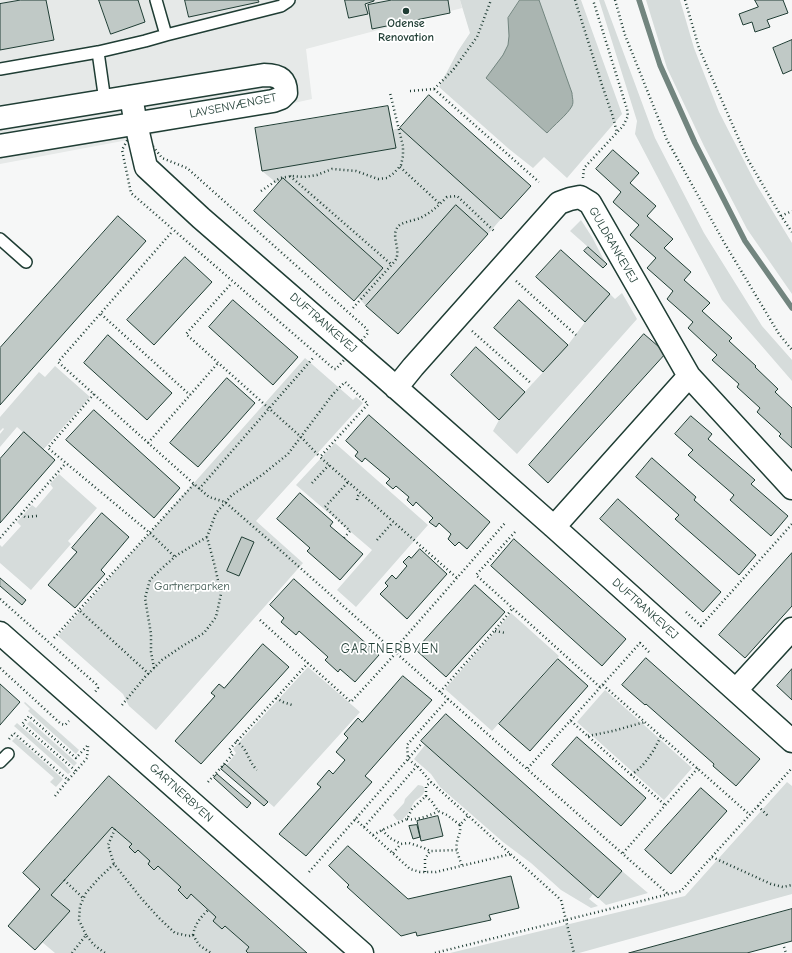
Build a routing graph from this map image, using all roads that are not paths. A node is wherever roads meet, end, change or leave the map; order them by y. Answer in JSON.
{"nodes":[{"id":1,"x":156,"y":0,"type":"edge"},
{"id":2,"x":289,"y":0,"type":"edge"},
{"id":3,"x":166,"y":35,"type":"junction"},
{"id":4,"x":98,"y":52,"type":"junction"},
{"id":5,"x":0,"y":69,"type":"edge"},
{"id":6,"x":131,"y":97,"type":"junction"},
{"id":7,"x":105,"y":101,"type":"junction"},
{"id":8,"x":0,"y":118,"type":"edge"},
{"id":9,"x":136,"y":124,"type":"junction"},
{"id":10,"x":0,"y":146,"type":"edge"},
{"id":11,"x":0,"y":239,"type":"edge"},
{"id":12,"x":26,"y":262,"type":"dead end"},
{"id":13,"x":689,"y":376,"type":"junction"},
{"id":14,"x":396,"y":388,"type":"junction"},
{"id":15,"x":792,"y":488,"type":"edge"},
{"id":16,"x":554,"y":527,"type":"junction"},
{"id":17,"x":792,"y":629,"type":"edge"},
{"id":18,"x":0,"y":633,"type":"edge"},
{"id":19,"x":736,"y":690,"type":"junction"},
{"id":20,"x":792,"y":741,"type":"edge"},
{"id":21,"x":362,"y":953,"type":"edge"}],
"edges":[{"from":1,"to":3,"type":"lane"},
{"from":2,"to":3,"type":"lane"},
{"from":3,"to":4,"type":"lane"},
{"from":4,"to":5,"type":"lane"},
{"from":4,"to":7,"type":"lane"},
{"from":6,"to":7,"type":"street","name":"LAVSENVÆNGET"},
{"from":6,"to":9,"type":"street","name":"DUFTRANKEVEJ"},
{"from":6,"to":9,"type":"street","name":"LAVSENVÆNGET"},
{"from":7,"to":8,"type":"street","name":"LAVSENVÆNGET"},
{"from":9,"to":10,"type":"street","name":"LAVSENVÆNGET"},
{"from":9,"to":14,"type":"street","name":"DUFTRANKEVEJ"},
{"from":11,"to":12,"type":"lane"},
{"from":13,"to":14,"type":"street","name":"GULDRANKEVEJ"},
{"from":13,"to":15,"type":"street","name":"GULDRANKEVEJ"},
{"from":13,"to":16,"type":"street"},
{"from":14,"to":16,"type":"street","name":"DUFTRANKEVEJ"},
{"from":16,"to":19,"type":"street","name":"DUFTRANKEVEJ"},
{"from":17,"to":19,"type":"street"},
{"from":18,"to":21,"type":"street","name":"GARTNERBYEN"},
{"from":19,"to":20,"type":"street","name":"DUFTRANKEVEJ"}]}
